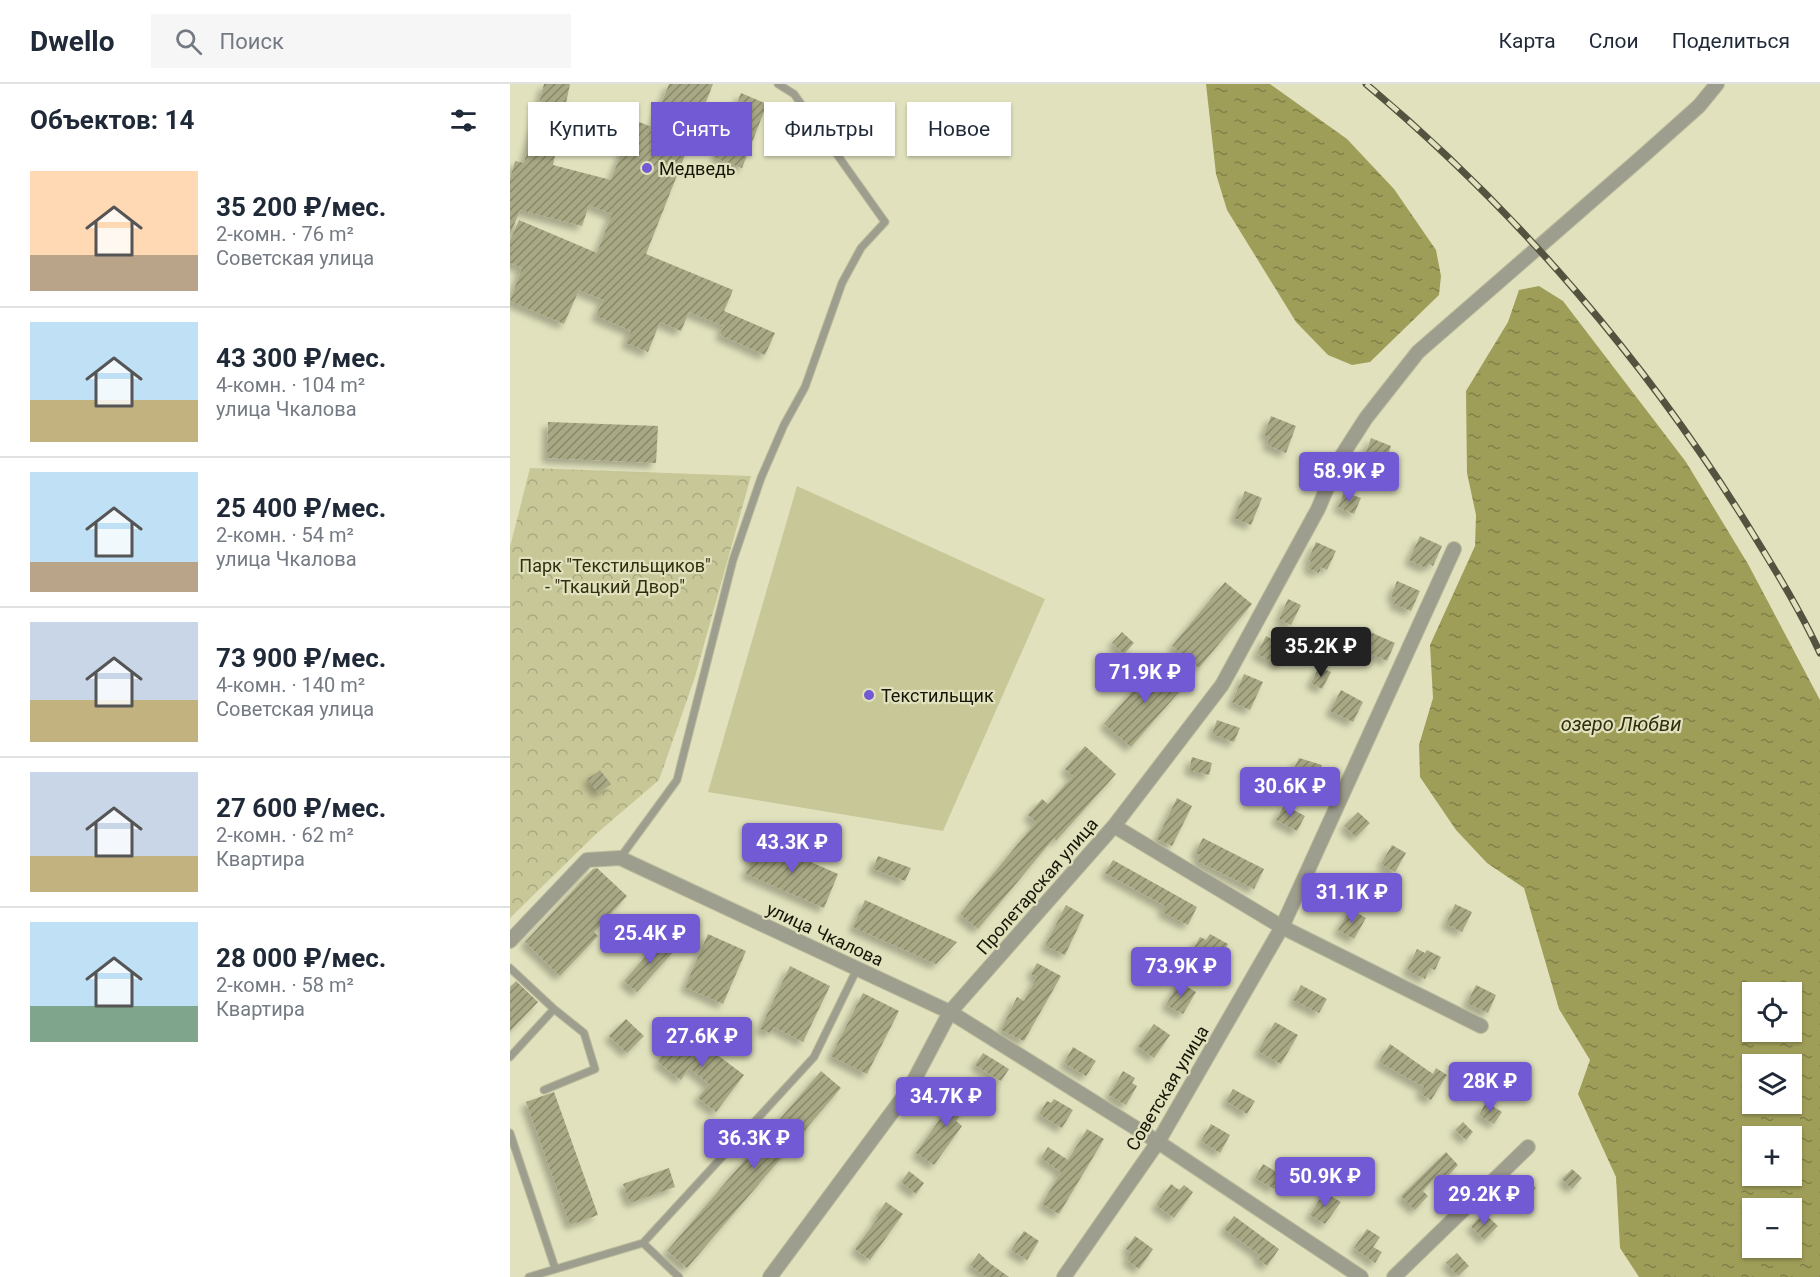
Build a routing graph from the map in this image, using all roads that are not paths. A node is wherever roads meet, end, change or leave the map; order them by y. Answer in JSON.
{"nodes":[{"id":1,"x":778,"y":84,"type":"edge"},
{"id":2,"x":1717,"y":84,"type":"edge"},
{"id":3,"x":1454,"y":549,"type":"dead end"},
{"id":4,"x":1114,"y":826,"type":"junction"},
{"id":5,"x":620,"y":858,"type":"junction"},
{"id":6,"x":1282,"y":927,"type":"junction"},
{"id":7,"x":510,"y":941,"type":"edge"},
{"id":8,"x":510,"y":968,"type":"edge"},
{"id":9,"x":857,"y":969,"type":"junction"},
{"id":10,"x":554,"y":1009,"type":"junction"},
{"id":11,"x":950,"y":1012,"type":"junction"},
{"id":12,"x":1481,"y":1026,"type":"dead end"},
{"id":13,"x":510,"y":1057,"type":"edge"},
{"id":14,"x":544,"y":1090,"type":"dead end"},
{"id":15,"x":510,"y":1133,"type":"edge"},
{"id":16,"x":1158,"y":1142,"type":"junction"},
{"id":17,"x":1528,"y":1147,"type":"dead end"},
{"id":18,"x":643,"y":1243,"type":"junction"},
{"id":19,"x":555,"y":1268,"type":"junction"},
{"id":20,"x":528,"y":1277,"type":"edge"},
{"id":21,"x":679,"y":1277,"type":"edge"},
{"id":22,"x":770,"y":1277,"type":"edge"},
{"id":23,"x":1064,"y":1277,"type":"edge"},
{"id":24,"x":1360,"y":1277,"type":"edge"},
{"id":25,"x":1394,"y":1277,"type":"edge"}],
"edges":[{"from":1,"to":5,"type":"lane"},
{"from":2,"to":4,"type":"street","name":"Пролетарская улица"},
{"from":3,"to":6,"type":"street","name":"Советская улица"},
{"from":4,"to":6,"type":"street"},
{"from":4,"to":11,"type":"street","name":"Пролетарская улица"},
{"from":5,"to":7,"type":"street"},
{"from":5,"to":9,"type":"street","name":"улица Чкалова"},
{"from":6,"to":12,"type":"street"},
{"from":6,"to":16,"type":"street","name":"Советская улица"},
{"from":8,"to":10,"type":"lane"},
{"from":9,"to":11,"type":"street","name":"улица Чкалова"},
{"from":9,"to":18,"type":"lane"},
{"from":10,"to":13,"type":"lane"},
{"from":10,"to":14,"type":"lane"},
{"from":11,"to":16,"type":"street","name":"улица Чкалова"},
{"from":11,"to":22,"type":"street","name":"Пролетарская улица"},
{"from":15,"to":19,"type":"lane"},
{"from":16,"to":23,"type":"street","name":"Советская улица"},
{"from":16,"to":24,"type":"street","name":"улица Чкалова"},
{"from":17,"to":25,"type":"street"},
{"from":18,"to":19,"type":"lane"},
{"from":18,"to":21,"type":"lane"},
{"from":19,"to":20,"type":"lane"}]}
